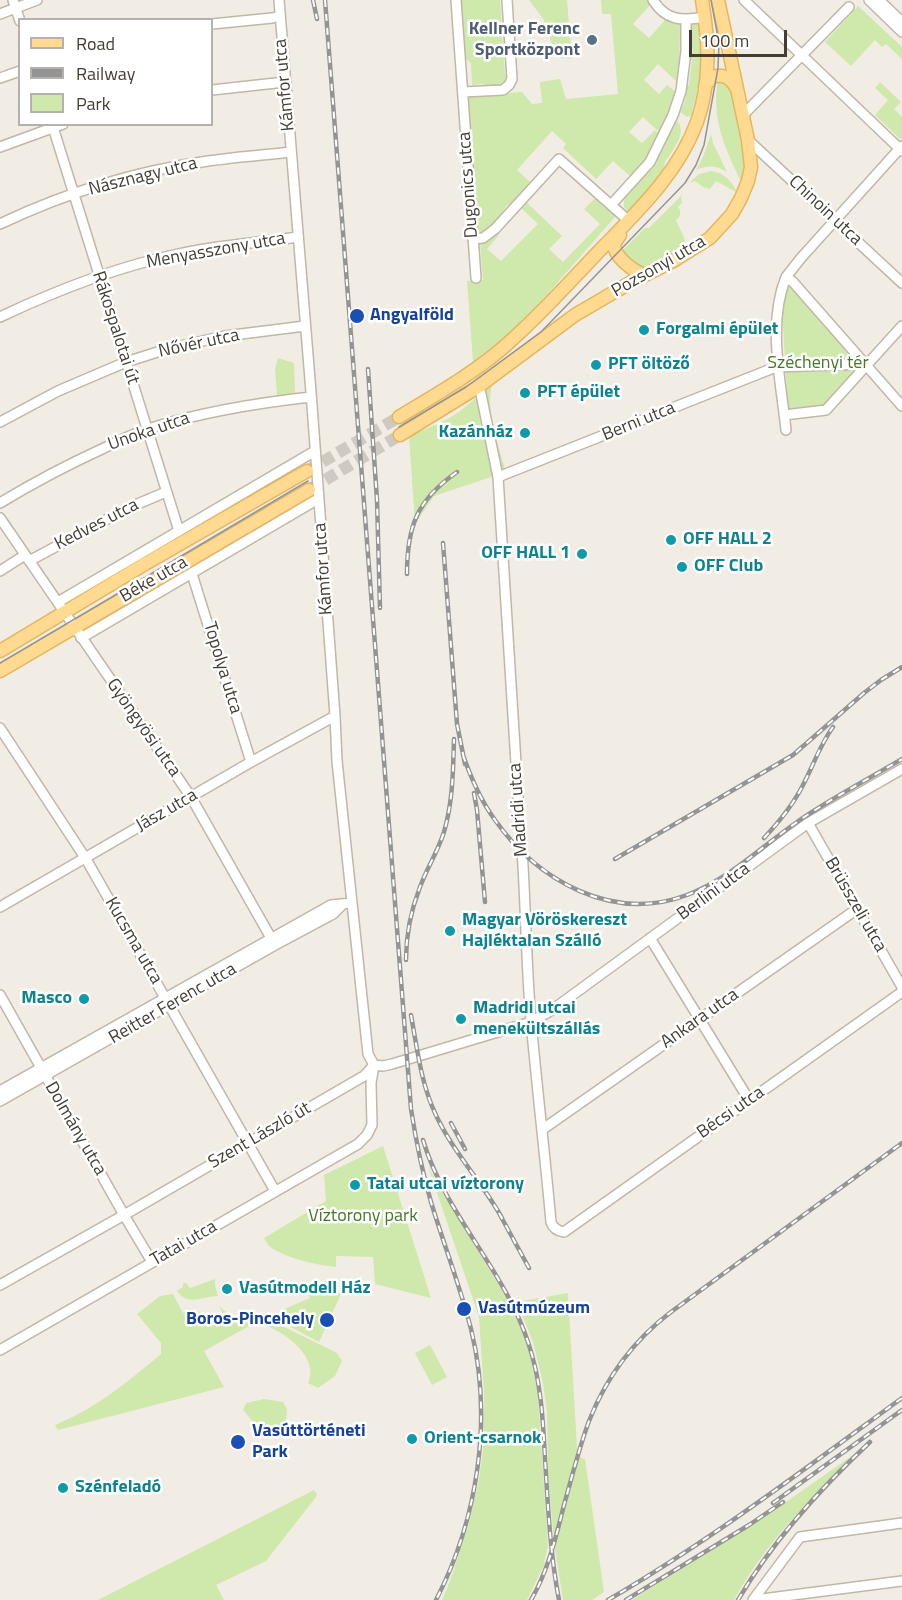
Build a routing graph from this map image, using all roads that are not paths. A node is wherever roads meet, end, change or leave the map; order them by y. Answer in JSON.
{"nodes":[{"id":1,"x":37,"y":0,"type":"edge"},
{"id":2,"x":279,"y":0,"type":"edge"},
{"id":3,"x":456,"y":0,"type":"edge"},
{"id":4,"x":507,"y":0,"type":"edge"},
{"id":5,"x":653,"y":0,"type":"edge"},
{"id":6,"x":702,"y":0,"type":"edge"},
{"id":7,"x":718,"y":0,"type":"edge"},
{"id":8,"x":744,"y":0,"type":"edge"},
{"id":9,"x":869,"y":0,"type":"edge"},
{"id":10,"x":879,"y":0,"type":"edge"},
{"id":11,"x":14,"y":4,"type":"edge"},
{"id":12,"x":849,"y":6,"type":"dead end"},
{"id":13,"x":0,"y":14,"type":"edge"},
{"id":14,"x":279,"y":16,"type":"junction"},
{"id":15,"x":705,"y":17,"type":"junction"},
{"id":16,"x":686,"y":19,"type":"junction"},
{"id":17,"x":902,"y":22,"type":"edge"},
{"id":18,"x":213,"y":24,"type":"edge"},
{"id":19,"x":902,"y":32,"type":"edge"},
{"id":20,"x":802,"y":55,"type":"junction"},
{"id":21,"x":18,"y":72,"type":"edge"},
{"id":22,"x":0,"y":78,"type":"edge"},
{"id":23,"x":285,"y":82,"type":"junction"},
{"id":24,"x":705,"y":87,"type":"junction"},
{"id":25,"x":213,"y":90,"type":"edge"},
{"id":26,"x":463,"y":92,"type":"junction"},
{"id":27,"x":738,"y":93,"type":"junction"},
{"id":28,"x":743,"y":115,"type":"junction"},
{"id":29,"x":53,"y":126,"type":"edge"},
{"id":30,"x":56,"y":126,"type":"edge"},
{"id":31,"x":748,"y":140,"type":"junction"},
{"id":32,"x":0,"y":147,"type":"edge"},
{"id":33,"x":901,"y":148,"type":"edge"},
{"id":34,"x":291,"y":152,"type":"junction"},
{"id":35,"x":73,"y":194,"type":"junction"},
{"id":36,"x":611,"y":206,"type":"junction"},
{"id":37,"x":835,"y":220,"type":"junction"},
{"id":38,"x":629,"y":221,"type":"junction"},
{"id":39,"x":0,"y":224,"type":"edge"},
{"id":40,"x":297,"y":237,"type":"junction"},
{"id":41,"x":473,"y":239,"type":"junction"},
{"id":42,"x":645,"y":275,"type":"junction"},
{"id":43,"x":98,"y":276,"type":"junction"},
{"id":44,"x":786,"y":277,"type":"junction"},
{"id":45,"x":476,"y":278,"type":"dead end"},
{"id":46,"x":902,"y":283,"type":"edge"},
{"id":47,"x":0,"y":317,"type":"edge"},
{"id":48,"x":305,"y":326,"type":"junction"},
{"id":49,"x":902,"y":326,"type":"edge"},
{"id":50,"x":126,"y":362,"type":"junction"},
{"id":51,"x":866,"y":364,"type":"junction"},
{"id":52,"x":778,"y":367,"type":"junction"},
{"id":53,"x":478,"y":387,"type":"junction"},
{"id":54,"x":311,"y":397,"type":"junction"},
{"id":55,"x":902,"y":406,"type":"edge"},
{"id":56,"x":784,"y":415,"type":"junction"},
{"id":57,"x":399,"y":417,"type":"tunnel mouth"},
{"id":58,"x":0,"y":422,"type":"edge"},
{"id":59,"x":146,"y":429,"type":"junction"},
{"id":60,"x":786,"y":430,"type":"dead end"},
{"id":61,"x":400,"y":435,"type":"tunnel mouth"},
{"id":62,"x":315,"y":451,"type":"junction"},
{"id":63,"x":307,"y":471,"type":"tunnel mouth"},
{"id":64,"x":498,"y":477,"type":"junction"},
{"id":65,"x":309,"y":490,"type":"tunnel mouth"},
{"id":66,"x":166,"y":492,"type":"junction"},
{"id":67,"x":318,"y":499,"type":"junction"},
{"id":68,"x":0,"y":503,"type":"edge"},
{"id":69,"x":0,"y":518,"type":"edge"},
{"id":70,"x":179,"y":531,"type":"junction"},
{"id":71,"x":27,"y":558,"type":"junction"},
{"id":72,"x":0,"y":571,"type":"edge"},
{"id":73,"x":192,"y":574,"type":"junction"},
{"id":74,"x":61,"y":608,"type":"junction"},
{"id":75,"x":74,"y":627,"type":"junction"},
{"id":76,"x":81,"y":638,"type":"junction"},
{"id":77,"x":0,"y":651,"type":"edge"},
{"id":78,"x":0,"y":671,"type":"edge"},
{"id":79,"x":335,"y":716,"type":"junction"},
{"id":80,"x":0,"y":728,"type":"edge"},
{"id":81,"x":251,"y":762,"type":"junction"},
{"id":82,"x":902,"y":770,"type":"edge"},
{"id":83,"x":191,"y":797,"type":"junction"},
{"id":84,"x":808,"y":823,"type":"junction"},
{"id":85,"x":86,"y":859,"type":"junction"},
{"id":86,"x":347,"y":903,"type":"junction"},
{"id":87,"x":0,"y":907,"type":"edge"},
{"id":88,"x":857,"y":909,"type":"junction"},
{"id":89,"x":650,"y":938,"type":"junction"},
{"id":90,"x":273,"y":942,"type":"junction"},
{"id":91,"x":902,"y":987,"type":"edge"},
{"id":92,"x":902,"y":992,"type":"edge"},
{"id":93,"x":0,"y":995,"type":"edge"},
{"id":94,"x":168,"y":1002,"type":"junction"},
{"id":95,"x":700,"y":1019,"type":"junction"},
{"id":96,"x":531,"y":1022,"type":"junction"},
{"id":97,"x":374,"y":1065,"type":"junction"},
{"id":98,"x":43,"y":1072,"type":"junction"},
{"id":99,"x":0,"y":1091,"type":"edge"},
{"id":100,"x":749,"y":1100,"type":"junction"},
{"id":101,"x":0,"y":1101,"type":"edge"},
{"id":102,"x":543,"y":1130,"type":"junction"},
{"id":103,"x":367,"y":1135,"type":"joint"},
{"id":104,"x":248,"y":1144,"type":"junction"},
{"id":105,"x":275,"y":1191,"type":"junction"},
{"id":106,"x":124,"y":1215,"type":"junction"},
{"id":107,"x":559,"y":1231,"type":"joint"},
{"id":108,"x":152,"y":1262,"type":"junction"},
{"id":109,"x":0,"y":1285,"type":"edge"},
{"id":110,"x":0,"y":1350,"type":"edge"},
{"id":111,"x":902,"y":1523,"type":"edge"},
{"id":112,"x":902,"y":1581,"type":"edge"},
{"id":113,"x":753,"y":1600,"type":"edge"}],
"edges":[{"from":1,"to":11,"type":"street"},
{"from":2,"to":14,"type":"street","name":"Kámfor utca"},
{"from":3,"to":26,"type":"street","name":"Dugonics utca"},
{"from":4,"to":26,"type":"street"},
{"from":5,"to":16,"type":"street"},
{"from":6,"to":15,"type":"main road"},
{"from":7,"to":27,"type":"main road","name":"Pozsonyi utca"},
{"from":8,"to":20,"type":"street"},
{"from":9,"to":19,"type":"street"},
{"from":10,"to":17,"type":"street"},
{"from":11,"to":13,"type":"street"},
{"from":12,"to":20,"type":"street"},
{"from":14,"to":18,"type":"street"},
{"from":14,"to":23,"type":"street","name":"Kámfor utca"},
{"from":15,"to":16,"type":"street"},
{"from":15,"to":24,"type":"main road"},
{"from":16,"to":36,"type":"street"},
{"from":20,"to":28,"type":"street"},
{"from":20,"to":33,"type":"street"},
{"from":21,"to":22,"type":"street"},
{"from":23,"to":25,"type":"street"},
{"from":23,"to":34,"type":"street","name":"Kámfor utca"},
{"from":24,"to":27,"type":"main road"},
{"from":24,"to":38,"type":"main road"},
{"from":26,"to":41,"type":"street","name":"Dugonics utca"},
{"from":27,"to":28,"type":"main road","name":"Pozsonyi utca"},
{"from":28,"to":31,"type":"main road","name":"Pozsonyi utca"},
{"from":29,"to":32,"type":"street"},
{"from":30,"to":35,"type":"street","name":"Rákospalotai út"},
{"from":31,"to":37,"type":"street","name":"Chinoin utca"},
{"from":31,"to":42,"type":"main road","name":"Pozsonyi utca"},
{"from":33,"to":37,"type":"street"},
{"from":34,"to":35,"type":"street","name":"Násznagy utca"},
{"from":34,"to":40,"type":"street","name":"Kámfor utca"},
{"from":35,"to":39,"type":"street","name":"Násznagy utca"},
{"from":35,"to":43,"type":"street","name":"Rákospalotai út"},
{"from":36,"to":38,"type":"street"},
{"from":36,"to":41,"type":"street"},
{"from":37,"to":44,"type":"street"},
{"from":37,"to":46,"type":"street","name":"Chinoin utca"},
{"from":38,"to":42,"type":"main road"},
{"from":38,"to":57,"type":"main road"},
{"from":40,"to":43,"type":"street","name":"Menyasszony utca"},
{"from":40,"to":48,"type":"street","name":"Kámfor utca"},
{"from":41,"to":45,"type":"street","name":"Dugonics utca"},
{"from":42,"to":53,"type":"main road","name":"Pozsonyi utca"},
{"from":43,"to":47,"type":"street","name":"Menyasszony utca"},
{"from":43,"to":50,"type":"street","name":"Rákospalotai út"},
{"from":44,"to":51,"type":"street"},
{"from":44,"to":52,"type":"street"},
{"from":48,"to":50,"type":"street","name":"Nővér utca"},
{"from":48,"to":54,"type":"street","name":"Kámfor utca"},
{"from":49,"to":51,"type":"street"},
{"from":50,"to":58,"type":"street","name":"Nővér utca"},
{"from":50,"to":59,"type":"street","name":"Rákospalotai út"},
{"from":51,"to":52,"type":"street"},
{"from":51,"to":55,"type":"street"},
{"from":51,"to":56,"type":"street"},
{"from":52,"to":56,"type":"street"},
{"from":52,"to":64,"type":"street","name":"Berni utca"},
{"from":53,"to":61,"type":"main road"},
{"from":53,"to":64,"type":"street","name":"Madridi utca"},
{"from":54,"to":59,"type":"street","name":"Unoka utca"},
{"from":54,"to":62,"type":"street","name":"Kámfor utca"},
{"from":56,"to":60,"type":"street"},
{"from":59,"to":66,"type":"street","name":"Rákospalotai út"},
{"from":59,"to":68,"type":"street","name":"Unoka utca"},
{"from":62,"to":67,"type":"street","name":"Kámfor utca"},
{"from":62,"to":70,"type":"street","name":"Béke utca"},
{"from":63,"to":74,"type":"main road","name":"Béke utca"},
{"from":64,"to":96,"type":"street","name":"Madridi utca"},
{"from":65,"to":75,"type":"main road","name":"Béke utca"},
{"from":66,"to":70,"type":"street","name":"Rákospalotai út"},
{"from":66,"to":71,"type":"street","name":"Kedves utca"},
{"from":67,"to":73,"type":"street","name":"Béke utca"},
{"from":67,"to":79,"type":"street","name":"Kámfor utca"},
{"from":69,"to":71,"type":"street","name":"Gyöngyösi utca"},
{"from":70,"to":74,"type":"street","name":"Béke utca"},
{"from":71,"to":72,"type":"street","name":"Kedves utca"},
{"from":71,"to":74,"type":"street","name":"Gyöngyösi utca"},
{"from":73,"to":76,"type":"street","name":"Béke utca"},
{"from":73,"to":81,"type":"street","name":"Topolya utca"},
{"from":74,"to":75,"type":"street","name":"Gyöngyösi utca"},
{"from":74,"to":77,"type":"main road","name":"Béke utca"},
{"from":75,"to":76,"type":"street","name":"Gyöngyösi utca"},
{"from":75,"to":78,"type":"main road","name":"Béke utca"},
{"from":76,"to":83,"type":"street","name":"Gyöngyösi utca"},
{"from":79,"to":81,"type":"street","name":"Jász utca"},
{"from":79,"to":86,"type":"street","name":"Kámfor utca"},
{"from":80,"to":85,"type":"street","name":"Kucsma utca"},
{"from":81,"to":83,"type":"street","name":"Jász utca"},
{"from":82,"to":84,"type":"street","name":"Berlini utca"},
{"from":83,"to":85,"type":"street","name":"Jász utca"},
{"from":83,"to":90,"type":"street","name":"Gyöngyösi utca"},
{"from":84,"to":88,"type":"street","name":"Brüsszeli utca"},
{"from":84,"to":89,"type":"street","name":"Berlini utca"},
{"from":85,"to":87,"type":"street","name":"Jász utca"},
{"from":85,"to":94,"type":"street","name":"Kucsma utca"},
{"from":86,"to":90,"type":"street","name":"Reitter Ferenc utca"},
{"from":86,"to":97,"type":"street","name":"Kámfor utca"},
{"from":88,"to":91,"type":"street","name":"Brüsszeli utca"},
{"from":88,"to":95,"type":"street","name":"Ankara utca"},
{"from":89,"to":95,"type":"street"},
{"from":89,"to":96,"type":"street","name":"Berlini utca"},
{"from":90,"to":94,"type":"street","name":"Reitter Ferenc utca"},
{"from":92,"to":100,"type":"street","name":"Bécsi utca"},
{"from":93,"to":98,"type":"street","name":"Dolmány utca"},
{"from":94,"to":98,"type":"street","name":"Reitter Ferenc utca"},
{"from":94,"to":104,"type":"street","name":"Kucsma utca"},
{"from":95,"to":100,"type":"street"},
{"from":95,"to":102,"type":"street","name":"Ankara utca"},
{"from":96,"to":97,"type":"street"},
{"from":96,"to":102,"type":"street","name":"Madridi utca"},
{"from":97,"to":103,"type":"street","name":"Kámfor utca"},
{"from":97,"to":104,"type":"street","name":"Szent László út"},
{"from":98,"to":99,"type":"street","name":"Reitter Ferenc utca"},
{"from":98,"to":101,"type":"street","name":"Reitter Ferenc utca"},
{"from":98,"to":106,"type":"street","name":"Dolmány utca"},
{"from":100,"to":107,"type":"street","name":"Bécsi utca"},
{"from":102,"to":107,"type":"street","name":"Madridi utca"},
{"from":103,"to":105,"type":"street","name":"Tatai utca"},
{"from":104,"to":105,"type":"street","name":"Kucsma utca"},
{"from":104,"to":106,"type":"street","name":"Szent László út"},
{"from":105,"to":108,"type":"street","name":"Tatai utca"},
{"from":106,"to":108,"type":"street","name":"Dolmány utca"},
{"from":106,"to":109,"type":"street","name":"Szent László út"},
{"from":108,"to":110,"type":"street","name":"Tatai utca"},
{"from":111,"to":113,"type":"street"},
{"from":112,"to":113,"type":"street"}]}
